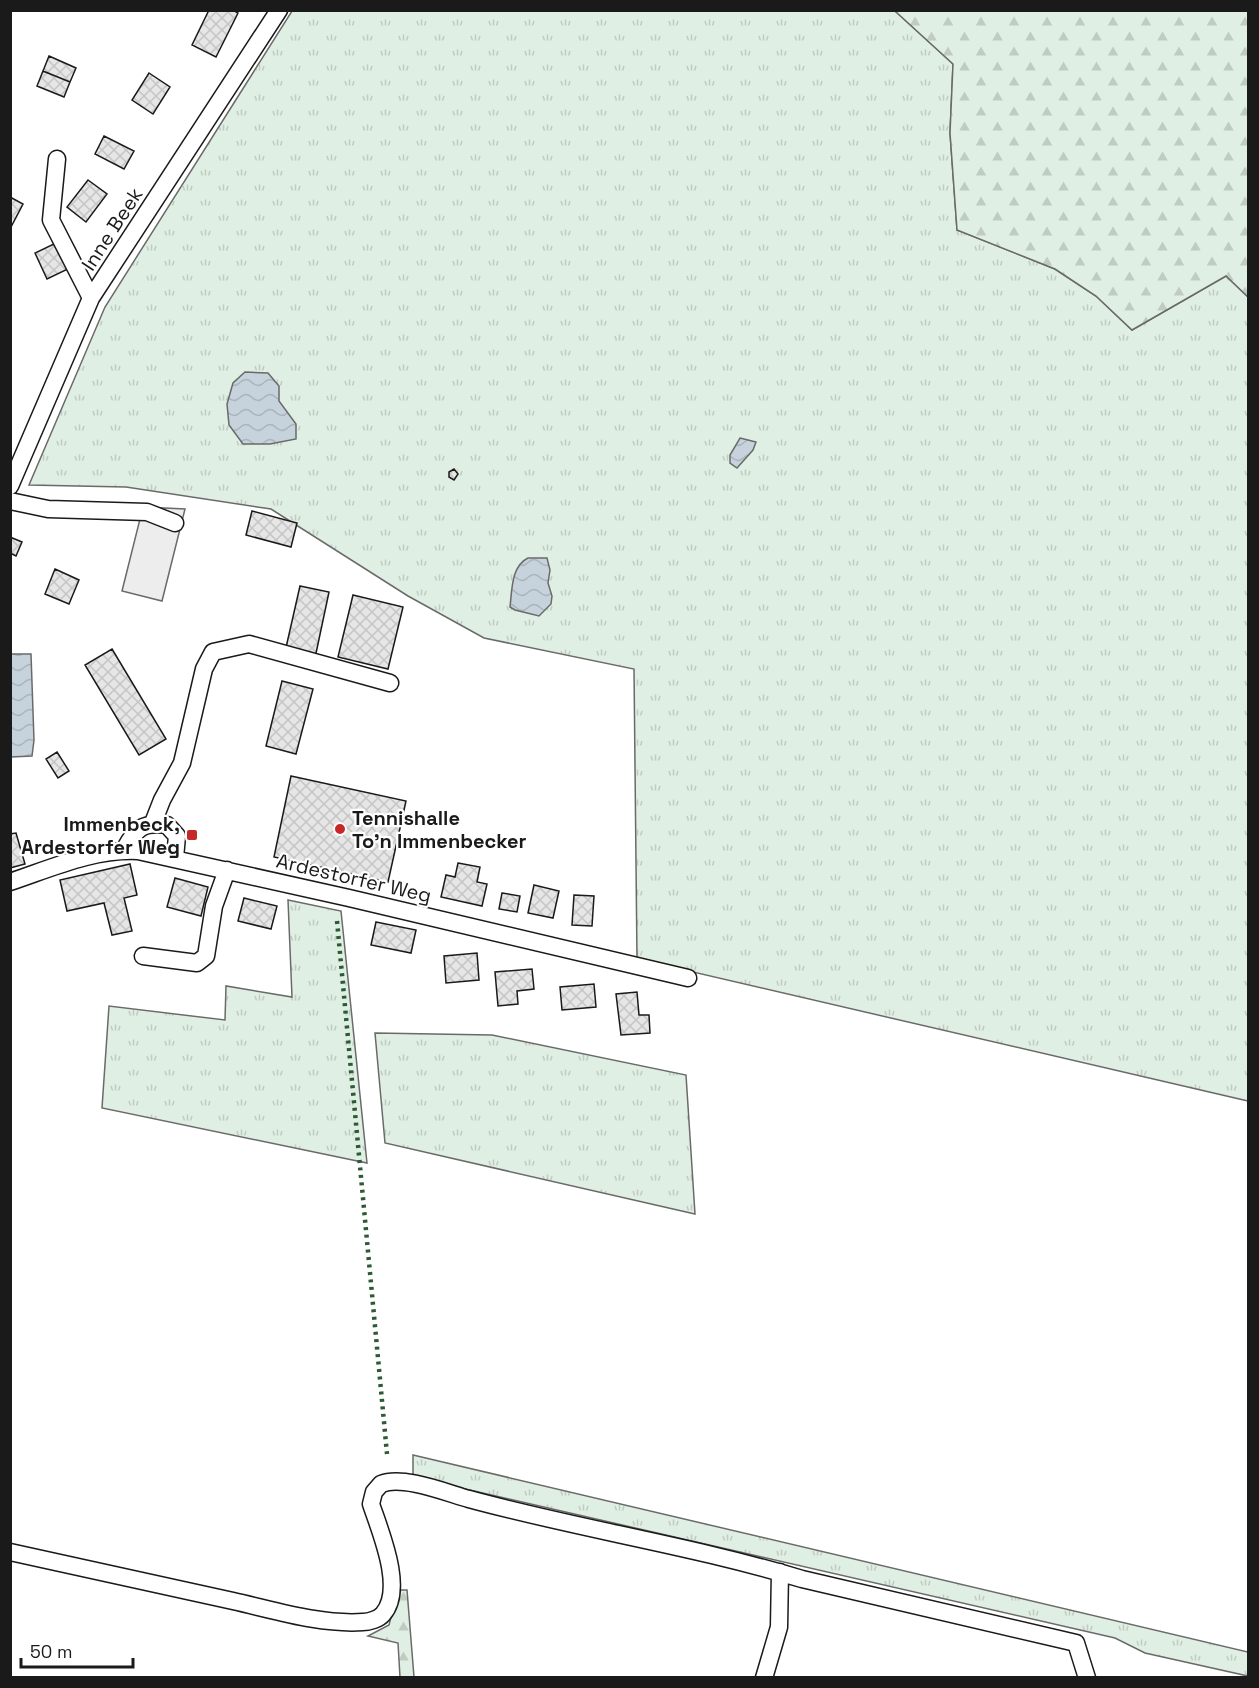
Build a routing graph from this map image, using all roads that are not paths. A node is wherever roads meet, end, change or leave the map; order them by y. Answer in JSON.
{"nodes":[{"id":1,"x":279,"y":10,"type":"edge"},
{"id":2,"x":57,"y":159,"type":"dead end"},
{"id":3,"x":91,"y":298,"type":"junction"},
{"id":4,"x":10,"y":486,"type":"edge"},
{"id":5,"x":10,"y":501,"type":"edge"},
{"id":6,"x":175,"y":523,"type":"dead end"},
{"id":7,"x":390,"y":683,"type":"dead end"},
{"id":8,"x":153,"y":823,"type":"junction"},
{"id":9,"x":124,"y":850,"type":"junction"},
{"id":10,"x":175,"y":858,"type":"junction"},
{"id":11,"x":227,"y":870,"type":"junction"},
{"id":12,"x":10,"y":882,"type":"edge"},
{"id":13,"x":142,"y":956,"type":"dead end"},
{"id":14,"x":688,"y":978,"type":"dead end"},
{"id":15,"x":10,"y":1552,"type":"edge"},
{"id":16,"x":780,"y":1572,"type":"junction"},
{"id":17,"x":772,"y":1651,"type":"junction"},
{"id":18,"x":764,"y":1677,"type":"edge"},
{"id":19,"x":778,"y":1677,"type":"edge"},
{"id":20,"x":1088,"y":1677,"type":"edge"}],
"edges":[{"from":1,"to":3,"type":"street","name":"Inne Beek"},
{"from":2,"to":3,"type":"street"},
{"from":3,"to":4,"type":"street","name":"Inne Beek"},
{"from":5,"to":6,"type":"street"},
{"from":7,"to":8,"type":"street"},
{"from":8,"to":9,"type":"street"},
{"from":8,"to":10,"type":"street"},
{"from":9,"to":10,"type":"street","name":"Ardestorfer Weg"},
{"from":9,"to":12,"type":"street","name":"Ardestorfer Weg"},
{"from":10,"to":11,"type":"street","name":"Ardestorfer Weg"},
{"from":11,"to":13,"type":"street"},
{"from":11,"to":14,"type":"street","name":"Ardestorfer Weg"},
{"from":15,"to":16,"type":"street"},
{"from":16,"to":17,"type":"street"},
{"from":16,"to":20,"type":"street"},
{"from":17,"to":18,"type":"street"},
{"from":17,"to":19,"type":"street"}]}
